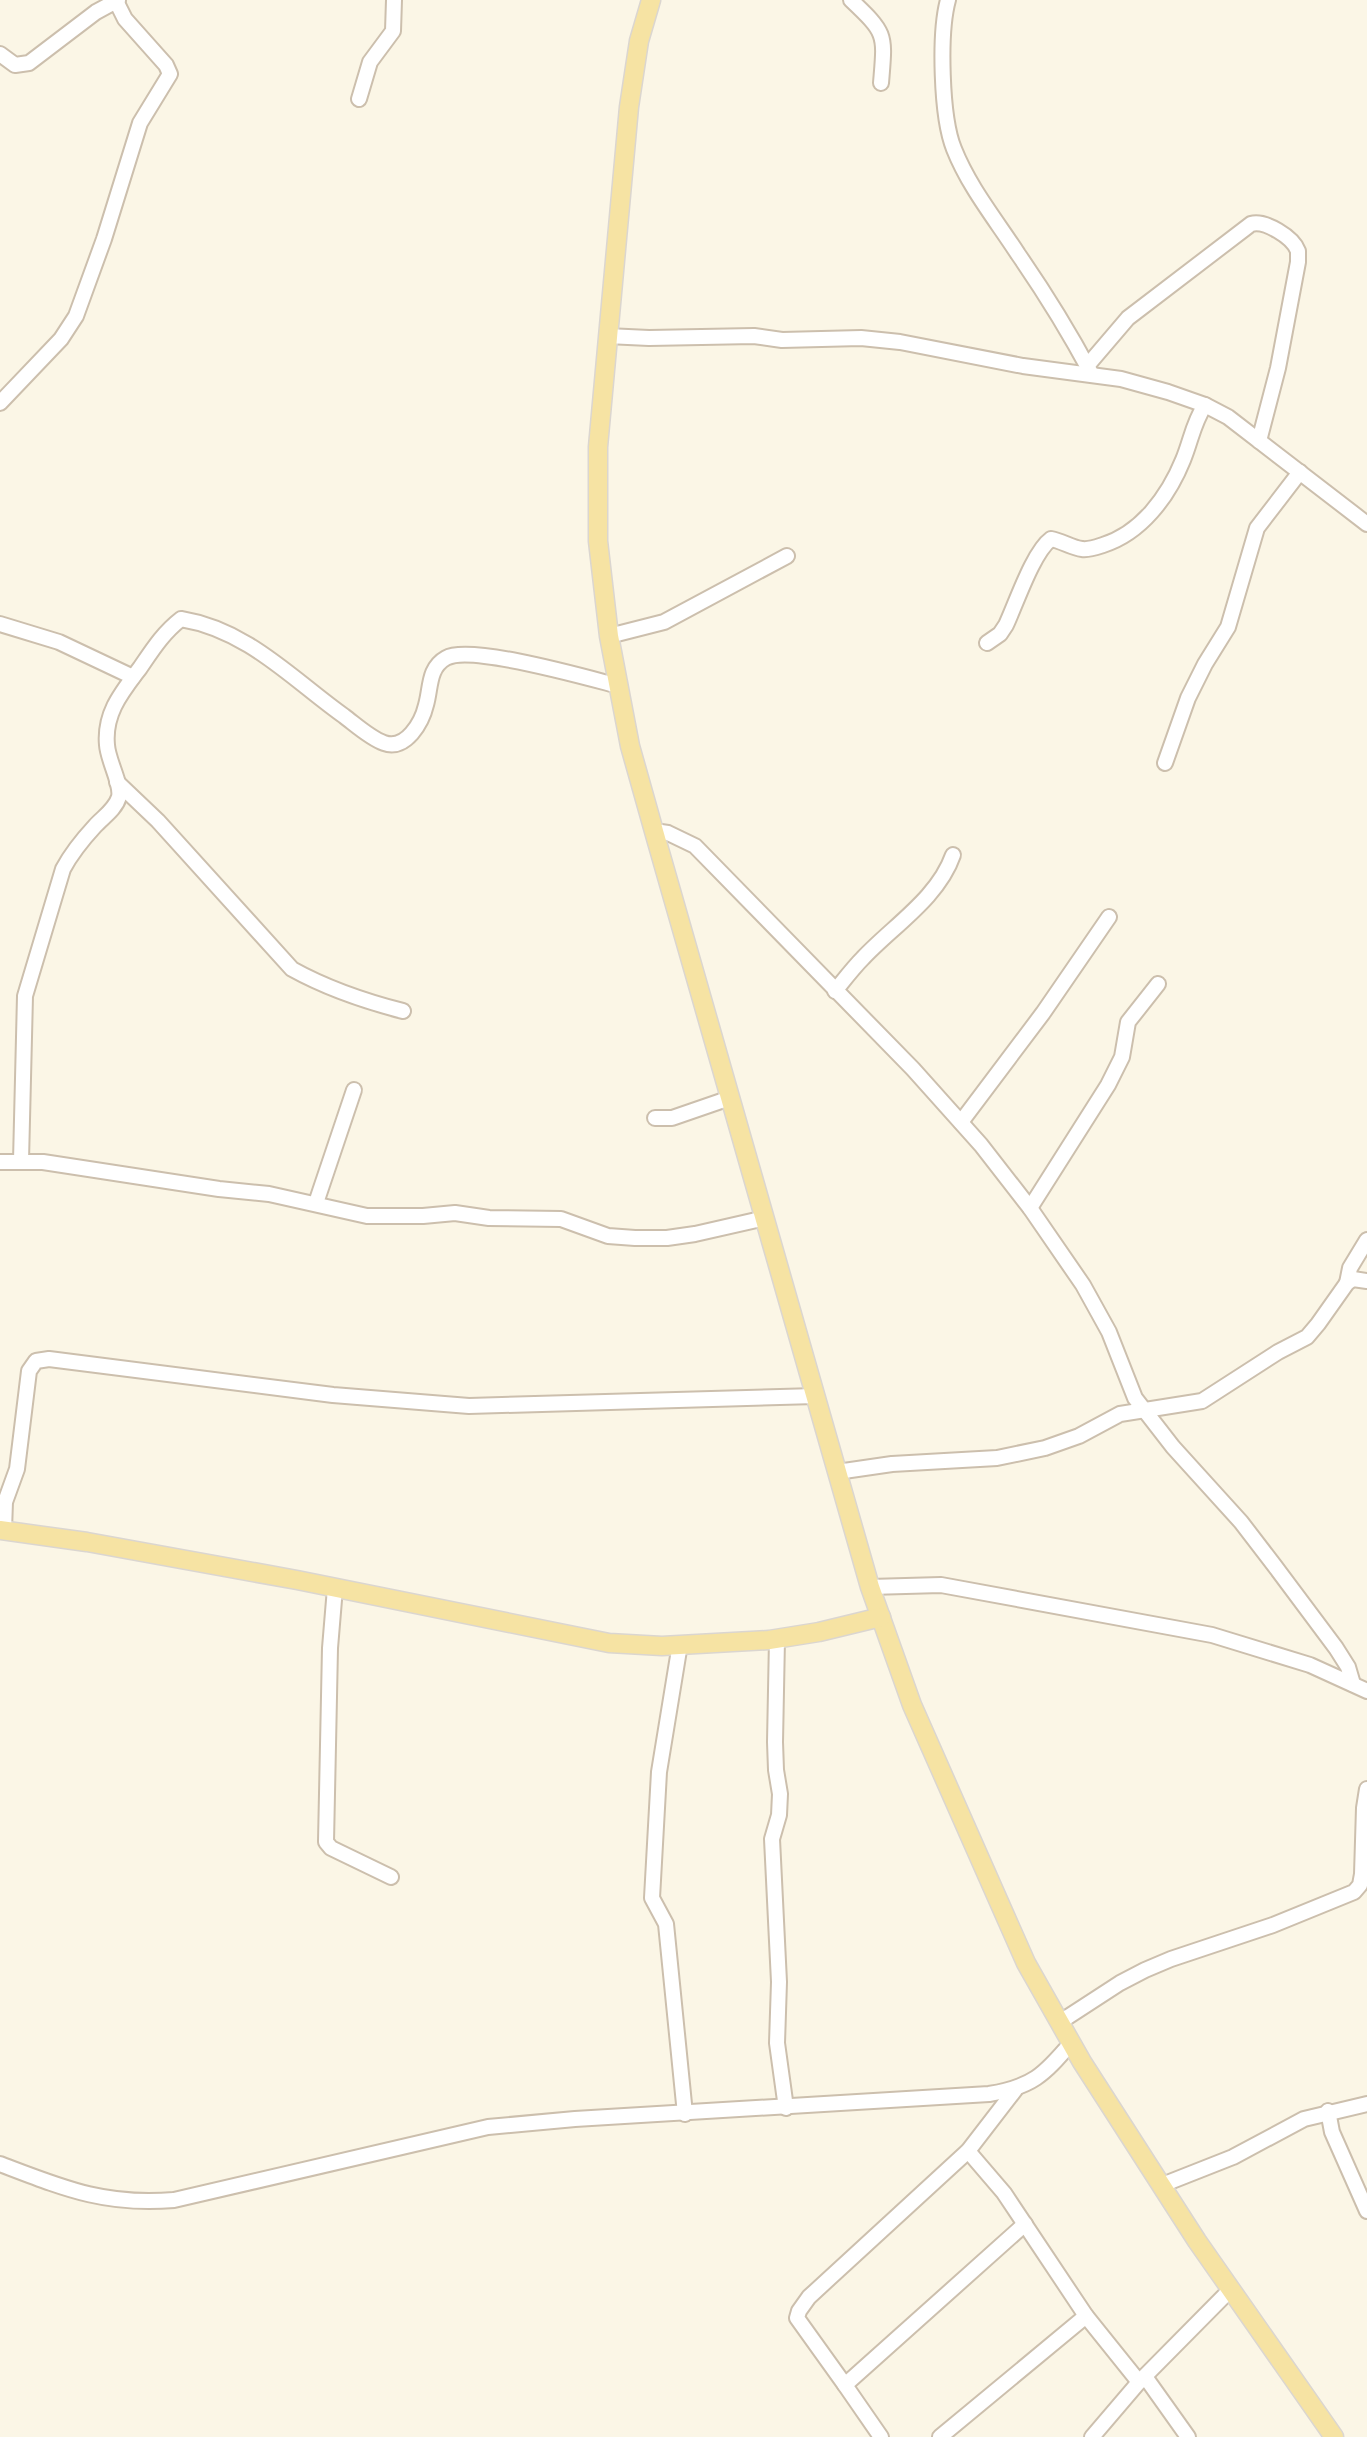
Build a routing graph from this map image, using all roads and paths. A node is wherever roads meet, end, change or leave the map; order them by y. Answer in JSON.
{"nodes":[{"id":1,"x":394,"y":0,"type":"edge"},
{"id":2,"x":651,"y":0,"type":"edge"},
{"id":3,"x":851,"y":0,"type":"edge"},
{"id":4,"x":948,"y":0,"type":"edge"},
{"id":5,"x":117,"y":1,"type":"edge"},
{"id":6,"x":0,"y":54,"type":"edge"},
{"id":7,"x":881,"y":83,"type":"dead end"},
{"id":8,"x":359,"y":99,"type":"dead end"},
{"id":9,"x":607,"y":336,"type":"junction"},
{"id":10,"x":1089,"y":370,"type":"junction"},
{"id":11,"x":0,"y":403,"type":"edge"},
{"id":12,"x":1205,"y":405,"type":"junction"},
{"id":13,"x":1259,"y":441,"type":"junction"},
{"id":14,"x":1300,"y":472,"type":"junction"},
{"id":15,"x":1367,"y":524,"type":"edge"},
{"id":16,"x":787,"y":555,"type":"dead end"},
{"id":17,"x":0,"y":624,"type":"edge"},
{"id":18,"x":609,"y":636,"type":"junction"},
{"id":19,"x":987,"y":643,"type":"dead end"},
{"id":20,"x":133,"y":677,"type":"junction"},
{"id":21,"x":619,"y":685,"type":"junction"},
{"id":22,"x":1165,"y":763,"type":"dead end"},
{"id":23,"x":117,"y":781,"type":"junction"},
{"id":24,"x":654,"y":831,"type":"junction"},
{"id":25,"x":953,"y":855,"type":"dead end"},
{"id":26,"x":1109,"y":916,"type":"dead end"},
{"id":27,"x":1158,"y":984,"type":"dead end"},
{"id":28,"x":835,"y":991,"type":"junction"},
{"id":29,"x":403,"y":1011,"type":"dead end"},
{"id":30,"x":354,"y":1090,"type":"dead end"},
{"id":31,"x":730,"y":1098,"type":"junction"},
{"id":32,"x":655,"y":1118,"type":"dead end"},
{"id":33,"x":961,"y":1122,"type":"junction"},
{"id":34,"x":21,"y":1161,"type":"junction"},
{"id":35,"x":0,"y":1162,"type":"edge"},
{"id":36,"x":316,"y":1203,"type":"junction"},
{"id":37,"x":1030,"y":1208,"type":"junction"},
{"id":38,"x":765,"y":1218,"type":"junction"},
{"id":39,"x":1367,"y":1240,"type":"edge"},
{"id":40,"x":1367,"y":1281,"type":"edge"},
{"id":41,"x":1347,"y":1283,"type":"junction"},
{"id":42,"x":816,"y":1396,"type":"junction"},
{"id":43,"x":1143,"y":1409,"type":"junction"},
{"id":44,"x":837,"y":1472,"type":"junction"},
{"id":45,"x":2,"y":1530,"type":"edge"},
{"id":46,"x":870,"y":1587,"type":"junction"},
{"id":47,"x":335,"y":1588,"type":"junction"},
{"id":48,"x":881,"y":1617,"type":"junction"},
{"id":49,"x":777,"y":1639,"type":"junction"},
{"id":50,"x":681,"y":1644,"type":"junction"},
{"id":51,"x":1360,"y":1688,"type":"edge"},
{"id":52,"x":1367,"y":1789,"type":"edge"},
{"id":53,"x":391,"y":1877,"type":"dead end"},
{"id":54,"x":1060,"y":2022,"type":"junction"},
{"id":55,"x":1071,"y":2043,"type":"junction"},
{"id":56,"x":1015,"y":2090,"type":"junction"},
{"id":57,"x":1367,"y":2104,"type":"edge"},
{"id":58,"x":786,"y":2108,"type":"junction"},
{"id":59,"x":1328,"y":2111,"type":"junction"},
{"id":60,"x":685,"y":2114,"type":"junction"},
{"id":61,"x":968,"y":2151,"type":"junction"},
{"id":62,"x":0,"y":2164,"type":"edge"},
{"id":63,"x":1161,"y":2185,"type":"junction"},
{"id":64,"x":1367,"y":2211,"type":"edge"},
{"id":65,"x":1025,"y":2224,"type":"junction"},
{"id":66,"x":1231,"y":2289,"type":"junction"},
{"id":67,"x":1086,"y":2316,"type":"junction"},
{"id":68,"x":1143,"y":2380,"type":"junction"},
{"id":69,"x":845,"y":2385,"type":"junction"},
{"id":70,"x":881,"y":2437,"type":"edge"},
{"id":71,"x":940,"y":2437,"type":"edge"},
{"id":72,"x":1092,"y":2437,"type":"edge"},
{"id":73,"x":1188,"y":2437,"type":"edge"},
{"id":74,"x":1334,"y":2437,"type":"edge"}],
"edges":[{"from":1,"to":8,"type":"street"},
{"from":2,"to":9,"type":"main road"},
{"from":3,"to":7,"type":"street"},
{"from":4,"to":10,"type":"street"},
{"from":5,"to":6,"type":"street"},
{"from":5,"to":11,"type":"street"},
{"from":9,"to":10,"type":"street"},
{"from":9,"to":18,"type":"main road"},
{"from":10,"to":12,"type":"street"},
{"from":10,"to":13,"type":"street"},
{"from":12,"to":13,"type":"street"},
{"from":12,"to":19,"type":"street"},
{"from":13,"to":14,"type":"street"},
{"from":14,"to":15,"type":"street"},
{"from":14,"to":22,"type":"street"},
{"from":16,"to":18,"type":"street"},
{"from":17,"to":20,"type":"street"},
{"from":18,"to":21,"type":"main road"},
{"from":20,"to":21,"type":"street"},
{"from":20,"to":23,"type":"street"},
{"from":21,"to":24,"type":"main road"},
{"from":23,"to":29,"type":"street"},
{"from":23,"to":34,"type":"street"},
{"from":24,"to":28,"type":"street"},
{"from":24,"to":31,"type":"main road"},
{"from":25,"to":28,"type":"street"},
{"from":26,"to":33,"type":"street"},
{"from":27,"to":37,"type":"street"},
{"from":28,"to":33,"type":"street"},
{"from":30,"to":36,"type":"street"},
{"from":31,"to":32,"type":"street"},
{"from":31,"to":38,"type":"main road"},
{"from":33,"to":37,"type":"street"},
{"from":34,"to":35,"type":"street"},
{"from":34,"to":36,"type":"street"},
{"from":36,"to":38,"type":"street"},
{"from":37,"to":43,"type":"street"},
{"from":38,"to":42,"type":"main road"},
{"from":39,"to":41,"type":"street"},
{"from":40,"to":41,"type":"street"},
{"from":41,"to":43,"type":"street"},
{"from":42,"to":44,"type":"main road"},
{"from":42,"to":45,"type":"street"},
{"from":43,"to":44,"type":"street"},
{"from":43,"to":51,"type":"street"},
{"from":44,"to":46,"type":"main road"},
{"from":45,"to":47,"type":"main road"},
{"from":46,"to":48,"type":"main road"},
{"from":46,"to":51,"type":"street"},
{"from":47,"to":50,"type":"main road"},
{"from":47,"to":53,"type":"street"},
{"from":48,"to":49,"type":"main road"},
{"from":48,"to":54,"type":"main road"},
{"from":49,"to":50,"type":"main road"},
{"from":49,"to":58,"type":"street"},
{"from":50,"to":60,"type":"street"},
{"from":52,"to":54,"type":"street"},
{"from":54,"to":55,"type":"main road"},
{"from":55,"to":56,"type":"street"},
{"from":55,"to":63,"type":"main road"},
{"from":56,"to":58,"type":"street"},
{"from":56,"to":61,"type":"street"},
{"from":57,"to":59,"type":"street"},
{"from":58,"to":60,"type":"street"},
{"from":59,"to":63,"type":"street"},
{"from":59,"to":64,"type":"street"},
{"from":60,"to":62,"type":"street"},
{"from":61,"to":65,"type":"street"},
{"from":61,"to":69,"type":"street"},
{"from":63,"to":66,"type":"main road"},
{"from":65,"to":67,"type":"street"},
{"from":65,"to":69,"type":"street"},
{"from":66,"to":68,"type":"street"},
{"from":66,"to":74,"type":"main road"},
{"from":67,"to":68,"type":"street"},
{"from":67,"to":71,"type":"street"},
{"from":68,"to":72,"type":"street"},
{"from":68,"to":73,"type":"street"},
{"from":69,"to":70,"type":"street"}]}
